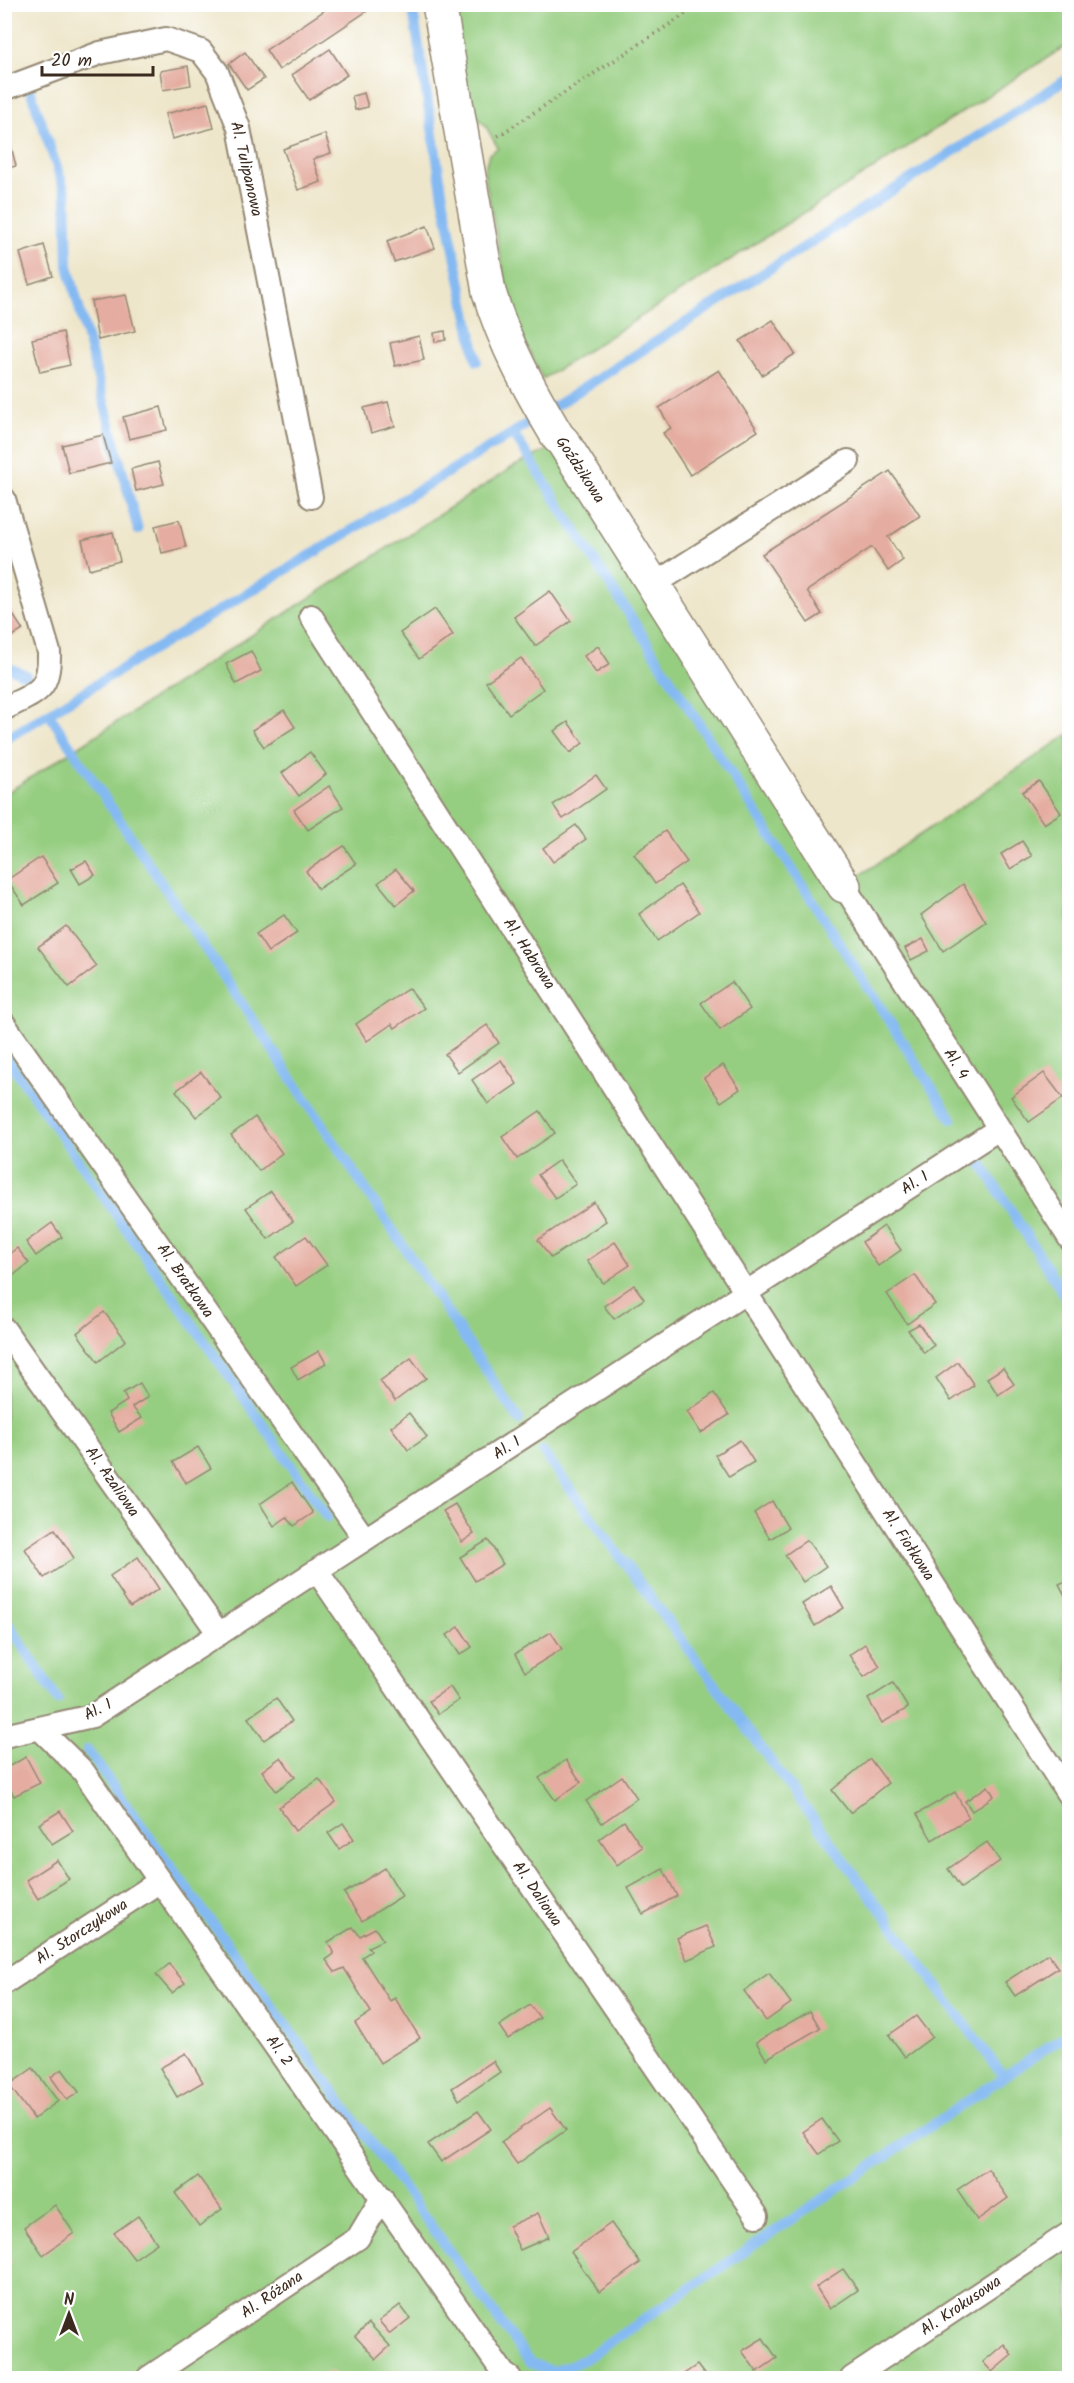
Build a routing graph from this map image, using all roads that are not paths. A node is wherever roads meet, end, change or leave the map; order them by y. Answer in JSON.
{"nodes":[{"id":1,"x":439,"y":4,"type":"edge"},
{"id":2,"x":4,"y":89,"type":"edge"},
{"id":3,"x":849,"y":461,"type":"dead end"},
{"id":4,"x":311,"y":497,"type":"dead end"},
{"id":5,"x":4,"y":499,"type":"edge"},
{"id":6,"x":653,"y":585,"type":"junction"},
{"id":7,"x":311,"y":616,"type":"dead end"},
{"id":8,"x":4,"y":709,"type":"edge"},
{"id":9,"x":844,"y":886,"type":"joint"},
{"id":10,"x":4,"y":1024,"type":"edge"},
{"id":11,"x":997,"y":1130,"type":"junction"},
{"id":12,"x":1070,"y":1239,"type":"edge"},
{"id":13,"x":747,"y":1292,"type":"junction"},
{"id":14,"x":4,"y":1329,"type":"edge"},
{"id":15,"x":365,"y":1539,"type":"junction"},
{"id":16,"x":317,"y":1571,"type":"junction"},
{"id":17,"x":219,"y":1634,"type":"junction"},
{"id":18,"x":41,"y":1730,"type":"junction"},
{"id":19,"x":4,"y":1736,"type":"edge"},
{"id":20,"x":1070,"y":1797,"type":"edge"},
{"id":21,"x":160,"y":1881,"type":"junction"},
{"id":22,"x":4,"y":1983,"type":"edge"},
{"id":23,"x":382,"y":2198,"type":"junction"},
{"id":24,"x":757,"y":2216,"type":"dead end"},
{"id":25,"x":1070,"y":2233,"type":"edge"},
{"id":26,"x":148,"y":2379,"type":"edge"},
{"id":27,"x":510,"y":2379,"type":"edge"},
{"id":28,"x":852,"y":2379,"type":"edge"}],
"edges":[{"from":1,"to":6,"type":"street","name":"Goździkowa"},
{"from":2,"to":4,"type":"lane","name":"Al. Tulipanowa"},
{"from":3,"to":6,"type":"lane"},
{"from":5,"to":8,"type":"lane"},
{"from":6,"to":9,"type":"street","name":"Goździkowa"},
{"from":7,"to":13,"type":"lane","name":"Al. Habrowa"},
{"from":9,"to":11,"type":"lane","name":"Al. 4"},
{"from":10,"to":15,"type":"lane","name":"Al. Bratkowa"},
{"from":11,"to":12,"type":"lane","name":"Al. 4"},
{"from":11,"to":13,"type":"lane","name":"Al. 1"},
{"from":13,"to":15,"type":"lane","name":"Al. 1"},
{"from":13,"to":20,"type":"lane","name":"Al. Fiołkowa"},
{"from":14,"to":17,"type":"lane","name":"Al. Azaliowa"},
{"from":15,"to":16,"type":"lane","name":"Al. 1"},
{"from":16,"to":17,"type":"lane","name":"Al. 1"},
{"from":16,"to":24,"type":"lane","name":"Al. Daliowa"},
{"from":17,"to":18,"type":"lane","name":"Al. 1"},
{"from":18,"to":19,"type":"lane","name":"Al. 1"},
{"from":18,"to":21,"type":"lane","name":"Al. 2"},
{"from":21,"to":22,"type":"lane","name":"Al. Storczykowa"},
{"from":21,"to":23,"type":"lane","name":"Al. 2"},
{"from":23,"to":26,"type":"lane","name":"Al. Różana"},
{"from":23,"to":27,"type":"lane","name":"Al. 2"},
{"from":25,"to":28,"type":"lane","name":"Al. Krokusowa"}]}
